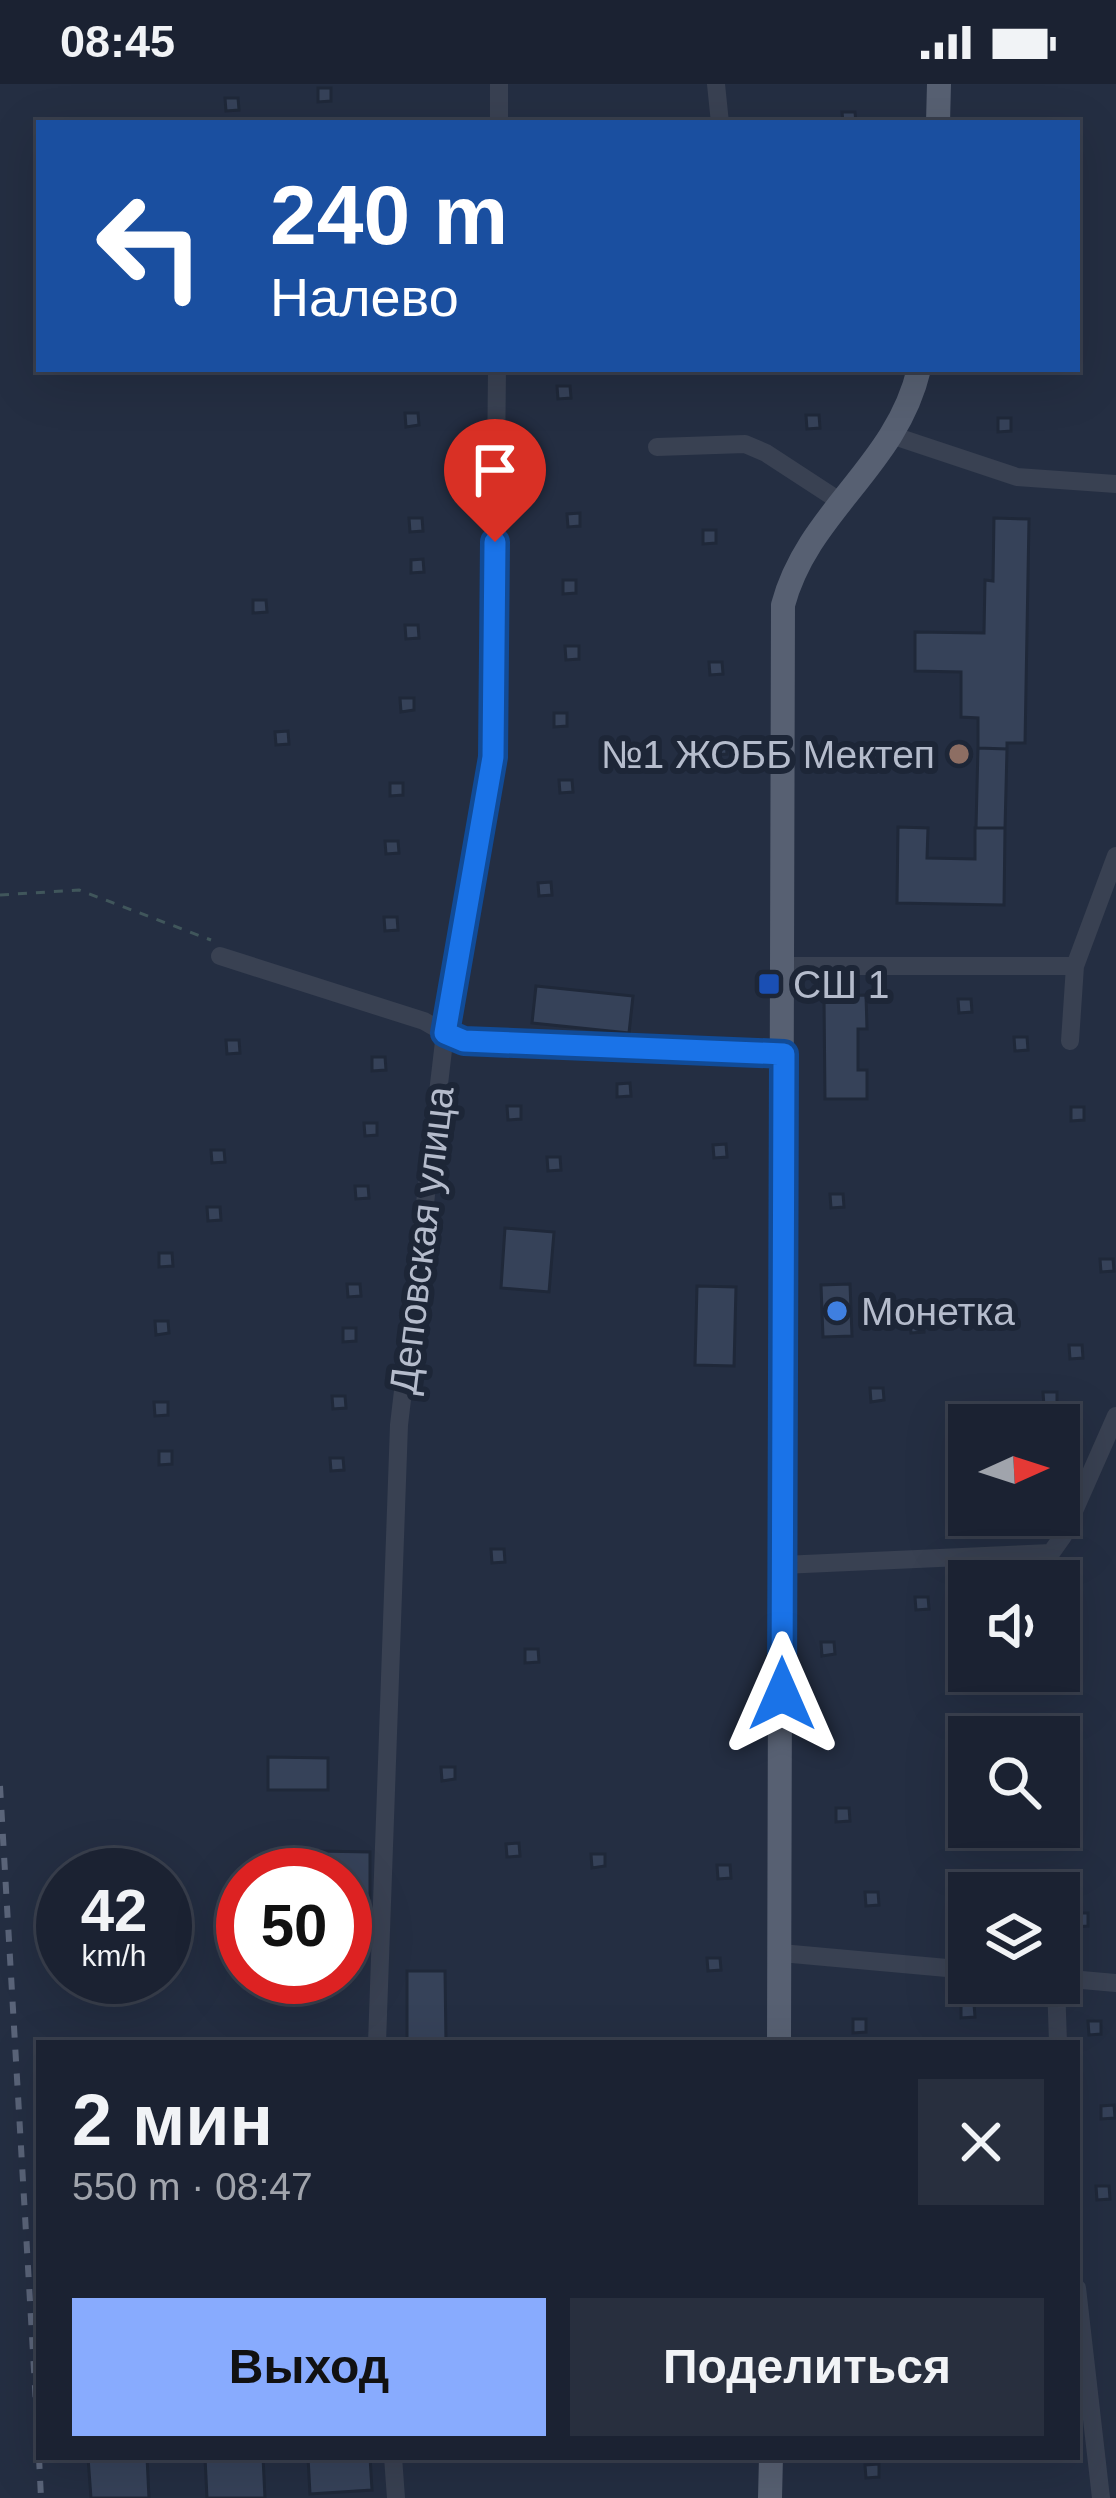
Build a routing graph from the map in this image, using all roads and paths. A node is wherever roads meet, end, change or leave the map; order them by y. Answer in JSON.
{"nodes":[{"id":1,"x":499,"y":84,"type":"edge"},
{"id":2,"x":716,"y":84,"type":"edge"},
{"id":3,"x":939,"y":84,"type":"edge"},
{"id":4,"x":499,"y":120,"type":"edge"},
{"id":5,"x":720,"y":120,"type":"edge"},
{"id":6,"x":938,"y":120,"type":"edge"},
{"id":7,"x":496,"y":372,"type":"edge"},
{"id":8,"x":918,"y":372,"type":"edge"},
{"id":9,"x":894,"y":436,"type":"junction"},
{"id":10,"x":657,"y":447,"type":"dead end"},
{"id":11,"x":1116,"y":484,"type":"edge"},
{"id":12,"x":841,"y":502,"type":"junction"},
{"id":13,"x":1116,"y":856,"type":"edge"},
{"id":14,"x":0,"y":895,"type":"edge"},
{"id":15,"x":224,"y":957,"type":"joint"},
{"id":16,"x":784,"y":966,"type":"junction"},
{"id":17,"x":1076,"y":966,"type":"junction"},
{"id":18,"x":445,"y":1033,"type":"junction"},
{"id":19,"x":1070,"y":1041,"type":"dead end"},
{"id":20,"x":784,"y":1054,"type":"junction"},
{"id":21,"x":1116,"y":1416,"type":"edge"},
{"id":22,"x":782,"y":1565,"type":"junction"},
{"id":23,"x":781,"y":1953,"type":"junction"},
{"id":24,"x":948,"y":1968,"type":"edge"},
{"id":25,"x":1080,"y":1981,"type":"edge"},
{"id":26,"x":1116,"y":1983,"type":"edge"},
{"id":27,"x":1057,"y":2004,"type":"edge"},
{"id":28,"x":377,"y":2040,"type":"edge"},
{"id":29,"x":779,"y":2040,"type":"edge"},
{"id":30,"x":1058,"y":2040,"type":"edge"},
{"id":31,"x":1080,"y":2309,"type":"edge"},
{"id":32,"x":393,"y":2460,"type":"edge"},
{"id":33,"x":771,"y":2460,"type":"edge"},
{"id":34,"x":1106,"y":2495,"type":"edge"},
{"id":35,"x":396,"y":2498,"type":"edge"},
{"id":36,"x":770,"y":2498,"type":"edge"}],
"edges":[{"from":1,"to":4,"type":"street"},
{"from":2,"to":5,"type":"street"},
{"from":3,"to":6,"type":"main road"},
{"from":7,"to":18,"type":"street","name":"Деповская улица"},
{"from":8,"to":9,"type":"main road"},
{"from":9,"to":11,"type":"street"},
{"from":9,"to":12,"type":"main road"},
{"from":10,"to":12,"type":"street"},
{"from":12,"to":16,"type":"main road"},
{"from":13,"to":17,"type":"street"},
{"from":14,"to":15,"type":"path"},
{"from":15,"to":18,"type":"street"},
{"from":16,"to":17,"type":"street"},
{"from":16,"to":20,"type":"main road"},
{"from":17,"to":19,"type":"street"},
{"from":18,"to":20,"type":"street"},
{"from":18,"to":28,"type":"street","name":"Деповская улица"},
{"from":20,"to":22,"type":"main road"},
{"from":21,"to":22,"type":"street"},
{"from":22,"to":23,"type":"main road"},
{"from":23,"to":24,"type":"street"},
{"from":23,"to":29,"type":"main road"},
{"from":25,"to":26,"type":"street"},
{"from":27,"to":30,"type":"street"},
{"from":31,"to":34,"type":"street"},
{"from":32,"to":35,"type":"street"},
{"from":33,"to":36,"type":"main road"}]}
